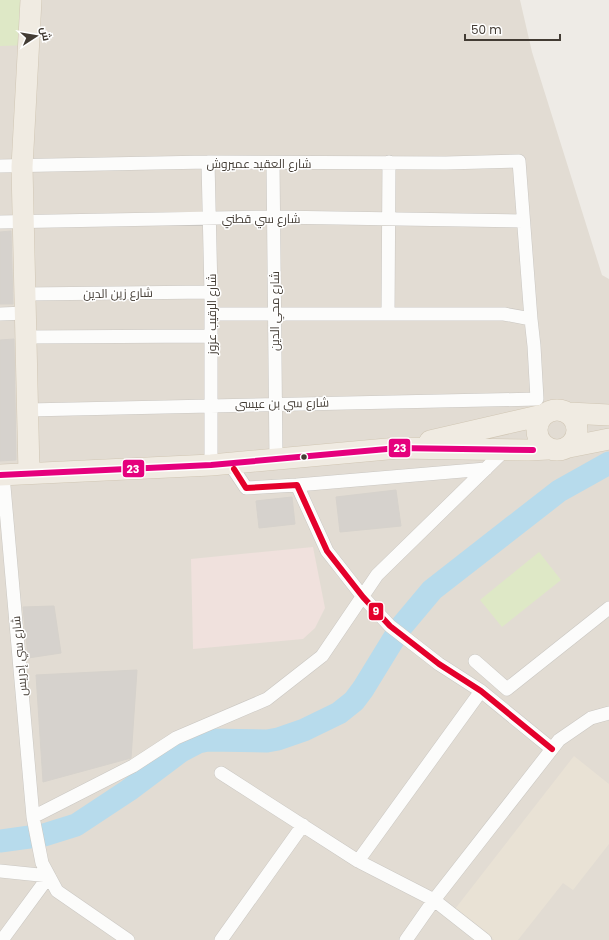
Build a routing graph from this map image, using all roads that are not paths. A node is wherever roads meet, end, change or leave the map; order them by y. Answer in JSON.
{"nodes":[{"id":1,"x":31,"y":0,"type":"edge"},
{"id":2,"x":208,"y":162,"type":"junction"},
{"id":3,"x":389,"y":162,"type":"junction"},
{"id":4,"x":273,"y":163,"type":"junction"},
{"id":5,"x":0,"y":166,"type":"edge"},
{"id":6,"x":22,"y":167,"type":"junction"},
{"id":7,"x":274,"y":217,"type":"junction"},
{"id":8,"x":210,"y":218,"type":"junction"},
{"id":9,"x":390,"y":219,"type":"junction"},
{"id":10,"x":23,"y":221,"type":"junction"},
{"id":11,"x":523,"y":221,"type":"junction"},
{"id":12,"x":0,"y":222,"type":"edge"},
{"id":13,"x":211,"y":292,"type":"junction"},
{"id":14,"x":26,"y":304,"type":"junction"},
{"id":15,"x":0,"y":314,"type":"edge"},
{"id":16,"x":211,"y":314,"type":"junction"},
{"id":17,"x":274,"y":314,"type":"junction"},
{"id":18,"x":388,"y":314,"type":"junction"},
{"id":19,"x":531,"y":320,"type":"junction"},
{"id":20,"x":210,"y":336,"type":"junction"},
{"id":21,"x":27,"y":337,"type":"junction"},
{"id":22,"x":211,"y":404,"type":"junction"},
{"id":23,"x":274,"y":404,"type":"junction"},
{"id":24,"x":540,"y":407,"type":"junction"},
{"id":25,"x":28,"y":410,"type":"junction"},
{"id":26,"x":569,"y":413,"type":"junction"},
{"id":27,"x":609,"y":415,"type":"edge"},
{"id":28,"x":609,"y":438,"type":"edge"},
{"id":29,"x":569,"y":447,"type":"junction"},
{"id":30,"x":398,"y":448,"type":"junction"},
{"id":31,"x":548,"y":449,"type":"junction"},
{"id":32,"x":505,"y":450,"type":"junction"},
{"id":33,"x":276,"y":459,"type":"junction"},
{"id":34,"x":221,"y":464,"type":"junction"},
{"id":35,"x":486,"y":469,"type":"junction"},
{"id":36,"x":29,"y":472,"type":"junction"},
{"id":37,"x":2,"y":475,"type":"edge"},
{"id":38,"x":297,"y":485,"type":"junction"},
{"id":39,"x":363,"y":597,"type":"junction"},
{"id":40,"x":609,"y":608,"type":"edge"},
{"id":41,"x":475,"y":661,"type":"dead end"},
{"id":42,"x":481,"y":691,"type":"junction"},
{"id":43,"x":609,"y":713,"type":"edge"},
{"id":44,"x":552,"y":749,"type":"junction"},
{"id":45,"x":221,"y":773,"type":"dead end"},
{"id":46,"x":33,"y":817,"type":"junction"},
{"id":47,"x":303,"y":825,"type":"junction"},
{"id":48,"x":358,"y":861,"type":"junction"},
{"id":49,"x":0,"y":871,"type":"edge"},
{"id":50,"x":49,"y":876,"type":"junction"},
{"id":51,"x":434,"y":900,"type":"junction"},
{"id":52,"x":2,"y":940,"type":"edge"},
{"id":53,"x":128,"y":940,"type":"edge"},
{"id":54,"x":221,"y":940,"type":"edge"},
{"id":55,"x":406,"y":940,"type":"edge"},
{"id":56,"x":485,"y":940,"type":"edge"}],
"edges":[{"from":1,"to":6,"type":"main road"},
{"from":2,"to":4,"type":"street","name":"شارع العقيد عميروش"},
{"from":2,"to":6,"type":"street","name":"شارع العقيد عميروش"},
{"from":2,"to":8,"type":"street","name":"شارع الرقيب عزوز"},
{"from":3,"to":4,"type":"street","name":"شارع العقيد عميروش"},
{"from":3,"to":9,"type":"street"},
{"from":3,"to":11,"type":"street","name":"شارع العقيد عميروش"},
{"from":4,"to":7,"type":"street","name":"شارع محي الدين"},
{"from":5,"to":6,"type":"street","name":"شارع العقيد عميروش"},
{"from":6,"to":10,"type":"main road"},
{"from":7,"to":8,"type":"street","name":"شارع سي قطني"},
{"from":7,"to":9,"type":"street","name":"شارع سي قطني"},
{"from":7,"to":17,"type":"street","name":"شارع محي الدين"},
{"from":8,"to":10,"type":"street","name":"شارع سي قطني"},
{"from":8,"to":13,"type":"street","name":"شارع الرقيب عزوز"},
{"from":9,"to":11,"type":"street","name":"شارع سي قطني"},
{"from":9,"to":18,"type":"street"},
{"from":10,"to":12,"type":"street","name":"شارع سي قطني"},
{"from":10,"to":14,"type":"main road"},
{"from":11,"to":19,"type":"street"},
{"from":13,"to":14,"type":"street","name":"شارع زين الدين"},
{"from":13,"to":16,"type":"street","name":"شارع الرقيب عزوز"},
{"from":14,"to":15,"type":"street","name":"شارع زين الدين"},
{"from":14,"to":21,"type":"main road"},
{"from":16,"to":17,"type":"street"},
{"from":16,"to":20,"type":"street","name":"شارع الرقيب عزوز"},
{"from":17,"to":18,"type":"street"},
{"from":17,"to":23,"type":"street","name":"شارع محي الدين"},
{"from":18,"to":19,"type":"street"},
{"from":19,"to":24,"type":"street"},
{"from":20,"to":21,"type":"street"},
{"from":20,"to":22,"type":"street","name":"شارع الرقيب عزوز"},
{"from":21,"to":25,"type":"main road"},
{"from":22,"to":23,"type":"street","name":"شارع سي بن عيسى"},
{"from":22,"to":25,"type":"street","name":"شارع سي بن عيسى"},
{"from":22,"to":34,"type":"street","name":"شارع الرقيب عزوز"},
{"from":23,"to":24,"type":"street","name":"شارع سي بن عيسى"},
{"from":23,"to":33,"type":"street","name":"شارع محي الدين"},
{"from":24,"to":26,"type":"main road"},
{"from":24,"to":30,"type":"main road"},
{"from":24,"to":31,"type":"main road"},
{"from":25,"to":36,"type":"main road"},
{"from":26,"to":27,"type":"main road"},
{"from":26,"to":29,"type":"main road"},
{"from":28,"to":29,"type":"main road"},
{"from":29,"to":31,"type":"main road"},
{"from":30,"to":32,"type":"main road"},
{"from":30,"to":33,"type":"main road"},
{"from":31,"to":32,"type":"main road"},
{"from":32,"to":35,"type":"street"},
{"from":33,"to":34,"type":"main road"},
{"from":34,"to":36,"type":"main road"},
{"from":34,"to":38,"type":"street"},
{"from":35,"to":38,"type":"street"},
{"from":35,"to":39,"type":"street"},
{"from":36,"to":37,"type":"main road"},
{"from":37,"to":46,"type":"street","name":"شارع سي إدريس"},
{"from":38,"to":39,"type":"street"},
{"from":39,"to":42,"type":"street"},
{"from":39,"to":46,"type":"street"},
{"from":40,"to":41,"type":"street"},
{"from":42,"to":44,"type":"street"},
{"from":42,"to":48,"type":"street"},
{"from":43,"to":44,"type":"street"},
{"from":44,"to":51,"type":"street"},
{"from":45,"to":47,"type":"street"},
{"from":46,"to":50,"type":"street","name":"شارع سي إدريس"},
{"from":47,"to":48,"type":"street"},
{"from":47,"to":54,"type":"street"},
{"from":48,"to":51,"type":"street"},
{"from":49,"to":50,"type":"street"},
{"from":50,"to":52,"type":"street"},
{"from":50,"to":53,"type":"street","name":"شارع سي إدريس"},
{"from":51,"to":55,"type":"street"},
{"from":51,"to":56,"type":"street"}]}
